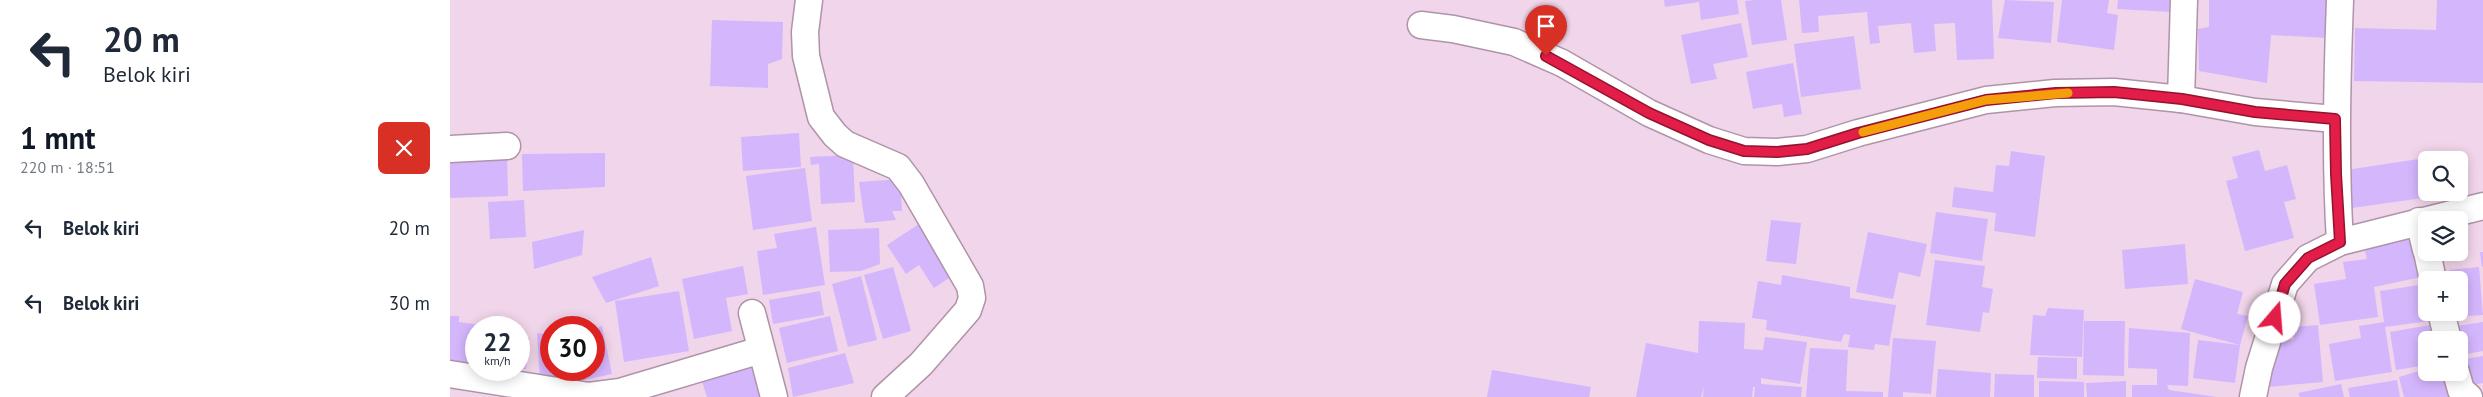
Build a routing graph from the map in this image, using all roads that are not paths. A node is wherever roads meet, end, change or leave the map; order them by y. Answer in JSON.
{"nodes":[{"id":1,"x":809,"y":0,"type":"edge"},
{"id":2,"x":2184,"y":0,"type":"edge"},
{"id":3,"x":2340,"y":0,"type":"edge"},
{"id":4,"x":1421,"y":25,"type":"dead end"},
{"id":5,"x":2182,"y":99,"type":"junction"},
{"id":6,"x":2336,"y":125,"type":"junction"},
{"id":7,"x":507,"y":146,"type":"dead end"},
{"id":8,"x":450,"y":149,"type":"edge"},
{"id":9,"x":2483,"y":206,"type":"edge"},
{"id":10,"x":2462,"y":211,"type":"edge"},
{"id":11,"x":2418,"y":221,"type":"edge"},
{"id":12,"x":2340,"y":242,"type":"junction"},
{"id":13,"x":752,"y":313,"type":"dead end"},
{"id":14,"x":761,"y":350,"type":"junction"},
{"id":15,"x":450,"y":374,"type":"edge"},
{"id":16,"x":2458,"y":381,"type":"edge"},
{"id":17,"x":2483,"y":396,"type":"edge"},
{"id":18,"x":774,"y":397,"type":"edge"},
{"id":19,"x":886,"y":397,"type":"edge"},
{"id":20,"x":2253,"y":397,"type":"edge"},
{"id":21,"x":2469,"y":397,"type":"edge"},
{"id":22,"x":2474,"y":397,"type":"edge"}],
"edges":[{"from":1,"to":19,"type":"street"},
{"from":2,"to":5,"type":"street"},
{"from":3,"to":6,"type":"street"},
{"from":4,"to":5,"type":"street"},
{"from":5,"to":6,"type":"street"},
{"from":6,"to":12,"type":"street"},
{"from":7,"to":8,"type":"street"},
{"from":9,"to":10,"type":"street"},
{"from":11,"to":12,"type":"street"},
{"from":12,"to":20,"type":"street"},
{"from":13,"to":14,"type":"street"},
{"from":14,"to":15,"type":"street"},
{"from":14,"to":18,"type":"street"},
{"from":16,"to":21,"type":"street"},
{"from":17,"to":22,"type":"street"}]}
